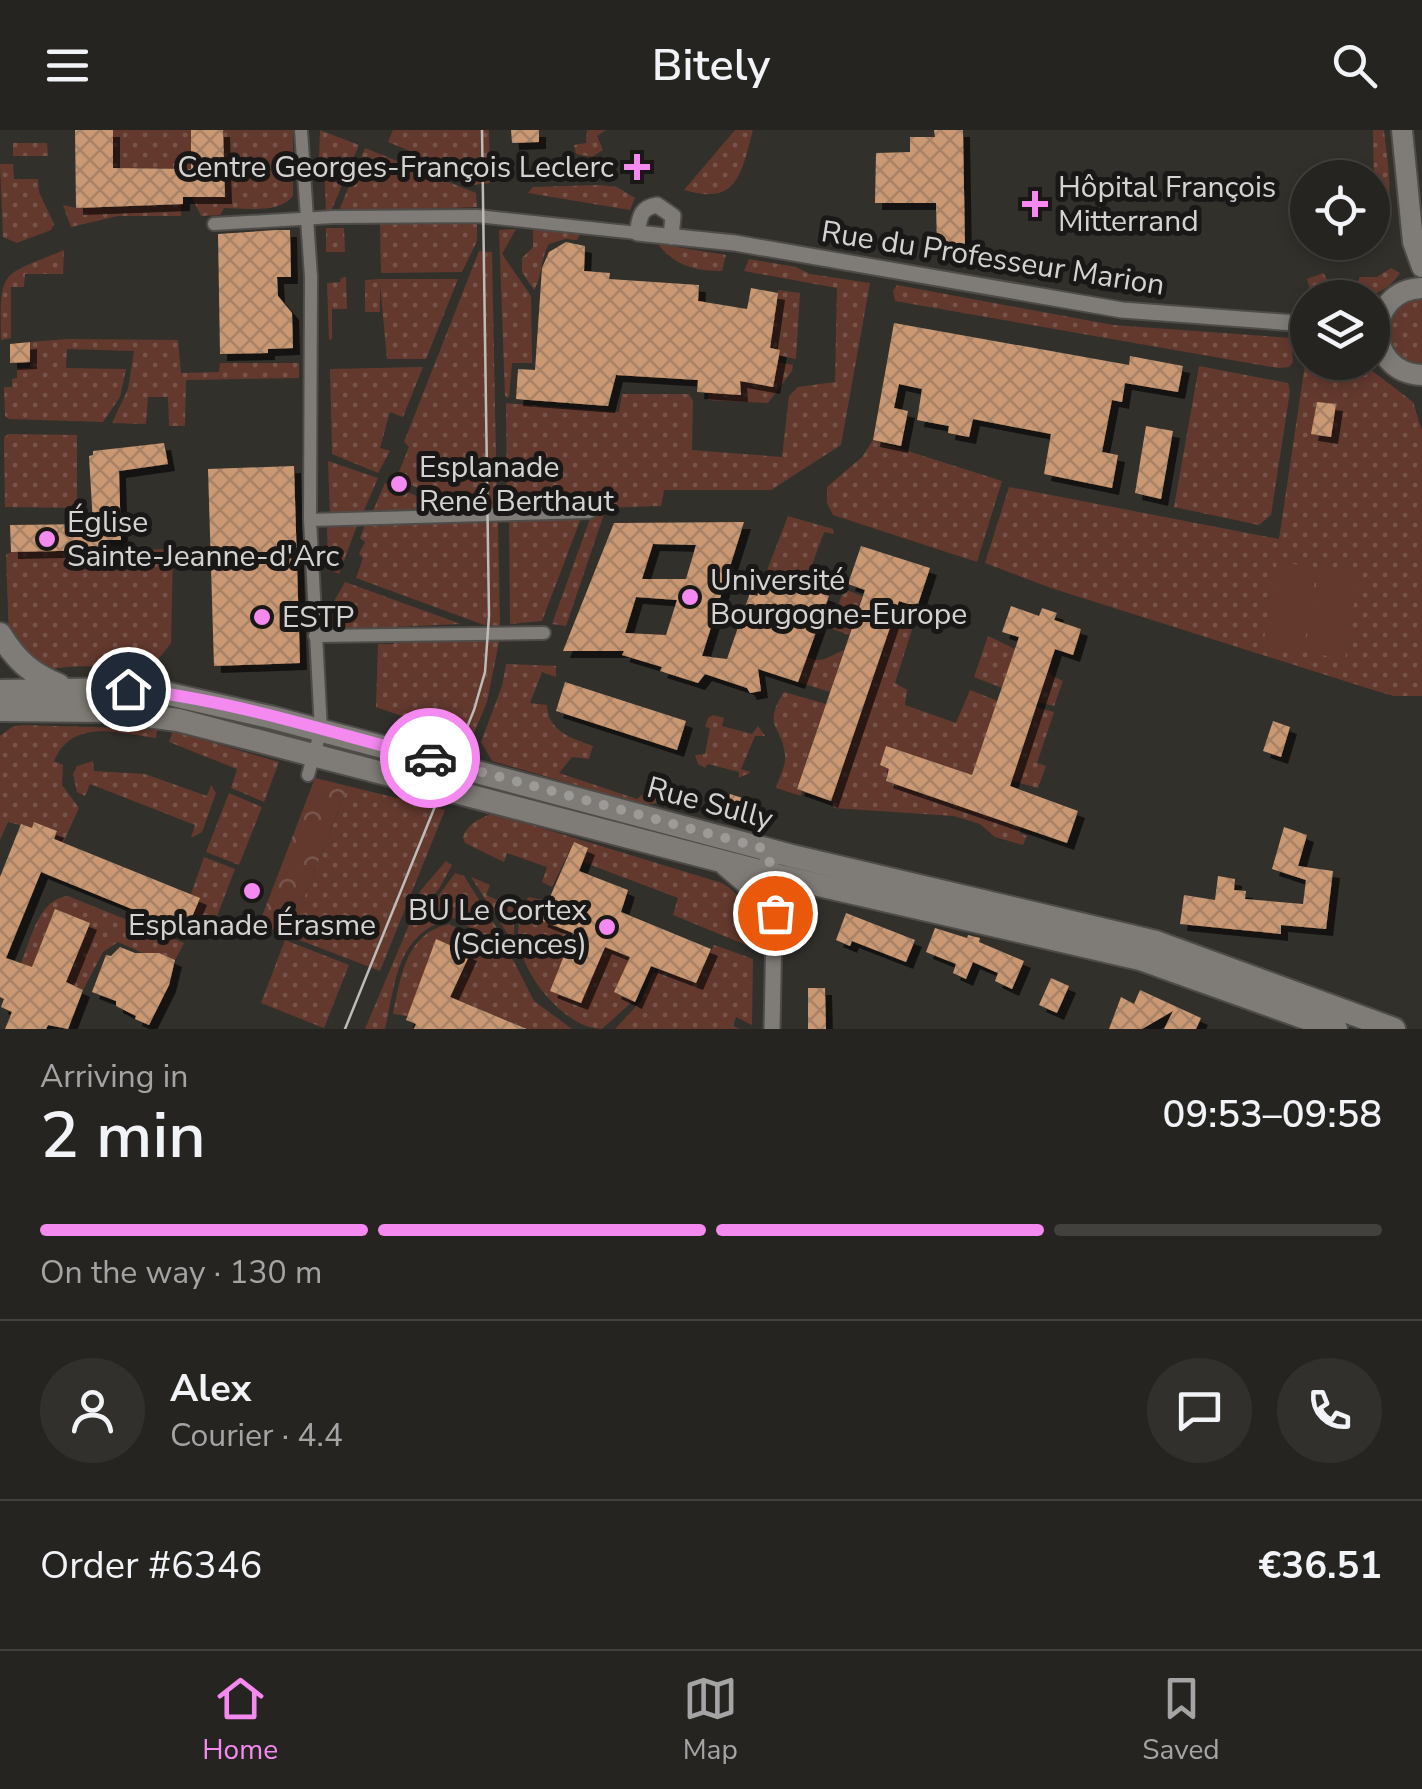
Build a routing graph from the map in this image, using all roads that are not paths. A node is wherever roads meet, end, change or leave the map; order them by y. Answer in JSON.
{"nodes":[{"id":1,"x":302,"y":130,"type":"edge"},
{"id":2,"x":1402,"y":130,"type":"edge"},
{"id":3,"x":308,"y":219,"type":"junction"},
{"id":4,"x":214,"y":224,"type":"dead end"},
{"id":5,"x":637,"y":233,"type":"junction"},
{"id":6,"x":671,"y":237,"type":"junction"},
{"id":7,"x":1412,"y":242,"type":"junction"},
{"id":8,"x":1422,"y":266,"type":"edge"},
{"id":9,"x":1422,"y":288,"type":"edge"},
{"id":10,"x":1393,"y":298,"type":"junction"},
{"id":11,"x":1390,"y":301,"type":"edge"},
{"id":12,"x":1290,"y":323,"type":"edge"},
{"id":13,"x":1390,"y":360,"type":"edge"},
{"id":14,"x":1413,"y":374,"type":"edge"},
{"id":15,"x":1422,"y":392,"type":"edge"},
{"id":16,"x":590,"y":512,"type":"dead end"},
{"id":17,"x":310,"y":520,"type":"junction"},
{"id":18,"x":0,"y":634,"type":"edge"},
{"id":19,"x":544,"y":634,"type":"dead end"},
{"id":20,"x":315,"y":636,"type":"junction"},
{"id":21,"x":67,"y":688,"type":"junction"},
{"id":22,"x":0,"y":690,"type":"edge"},
{"id":23,"x":0,"y":710,"type":"edge"},
{"id":24,"x":320,"y":730,"type":"junction"},
{"id":25,"x":311,"y":765,"type":"junction"},
{"id":26,"x":762,"y":848,"type":"junction"},
{"id":27,"x":712,"y":858,"type":"junction"},
{"id":28,"x":776,"y":874,"type":"junction"},
{"id":29,"x":808,"y":882,"type":"junction"},
{"id":30,"x":775,"y":919,"type":"junction"},
{"id":31,"x":772,"y":1029,"type":"edge"},
{"id":32,"x":1336,"y":1029,"type":"edge"},
{"id":33,"x":1394,"y":1029,"type":"edge"}],
"edges":[{"from":1,"to":3,"type":"street"},
{"from":2,"to":7,"type":"street"},
{"from":3,"to":4,"type":"street","name":"Rue du Professeur Marion"},
{"from":3,"to":5,"type":"street","name":"Rue du Professeur Marion"},
{"from":3,"to":17,"type":"street"},
{"from":5,"to":6,"type":"street","name":"Rue du Professeur Marion"},
{"from":5,"to":6,"type":"street"},
{"from":6,"to":12,"type":"street","name":"Rue du Professeur Marion"},
{"from":7,"to":8,"type":"street"},
{"from":7,"to":10,"type":"street"},
{"from":9,"to":10,"type":"street"},
{"from":10,"to":11,"type":"street"},
{"from":13,"to":14,"type":"street"},
{"from":14,"to":15,"type":"street"},
{"from":16,"to":17,"type":"street"},
{"from":17,"to":20,"type":"street"},
{"from":18,"to":21,"type":"main road"},
{"from":19,"to":20,"type":"street"},
{"from":20,"to":24,"type":"street"},
{"from":21,"to":22,"type":"main road","name":"Rue Sully"},
{"from":21,"to":24,"type":"main road","name":"Rue Sully"},
{"from":23,"to":25,"type":"main road","name":"Rue Sully"},
{"from":24,"to":25,"type":"street"},
{"from":24,"to":26,"type":"main road","name":"Rue Sully"},
{"from":25,"to":27,"type":"main road","name":"Rue Sully"},
{"from":26,"to":28,"type":"street"},
{"from":26,"to":33,"type":"main road","name":"Rue Sully"},
{"from":27,"to":28,"type":"main road","name":"Rue Sully"},
{"from":27,"to":30,"type":"street"},
{"from":28,"to":29,"type":"main road","name":"Rue Sully"},
{"from":28,"to":30,"type":"street"},
{"from":29,"to":30,"type":"street"},
{"from":29,"to":32,"type":"main road","name":"Rue Sully"},
{"from":30,"to":31,"type":"street"}]}
